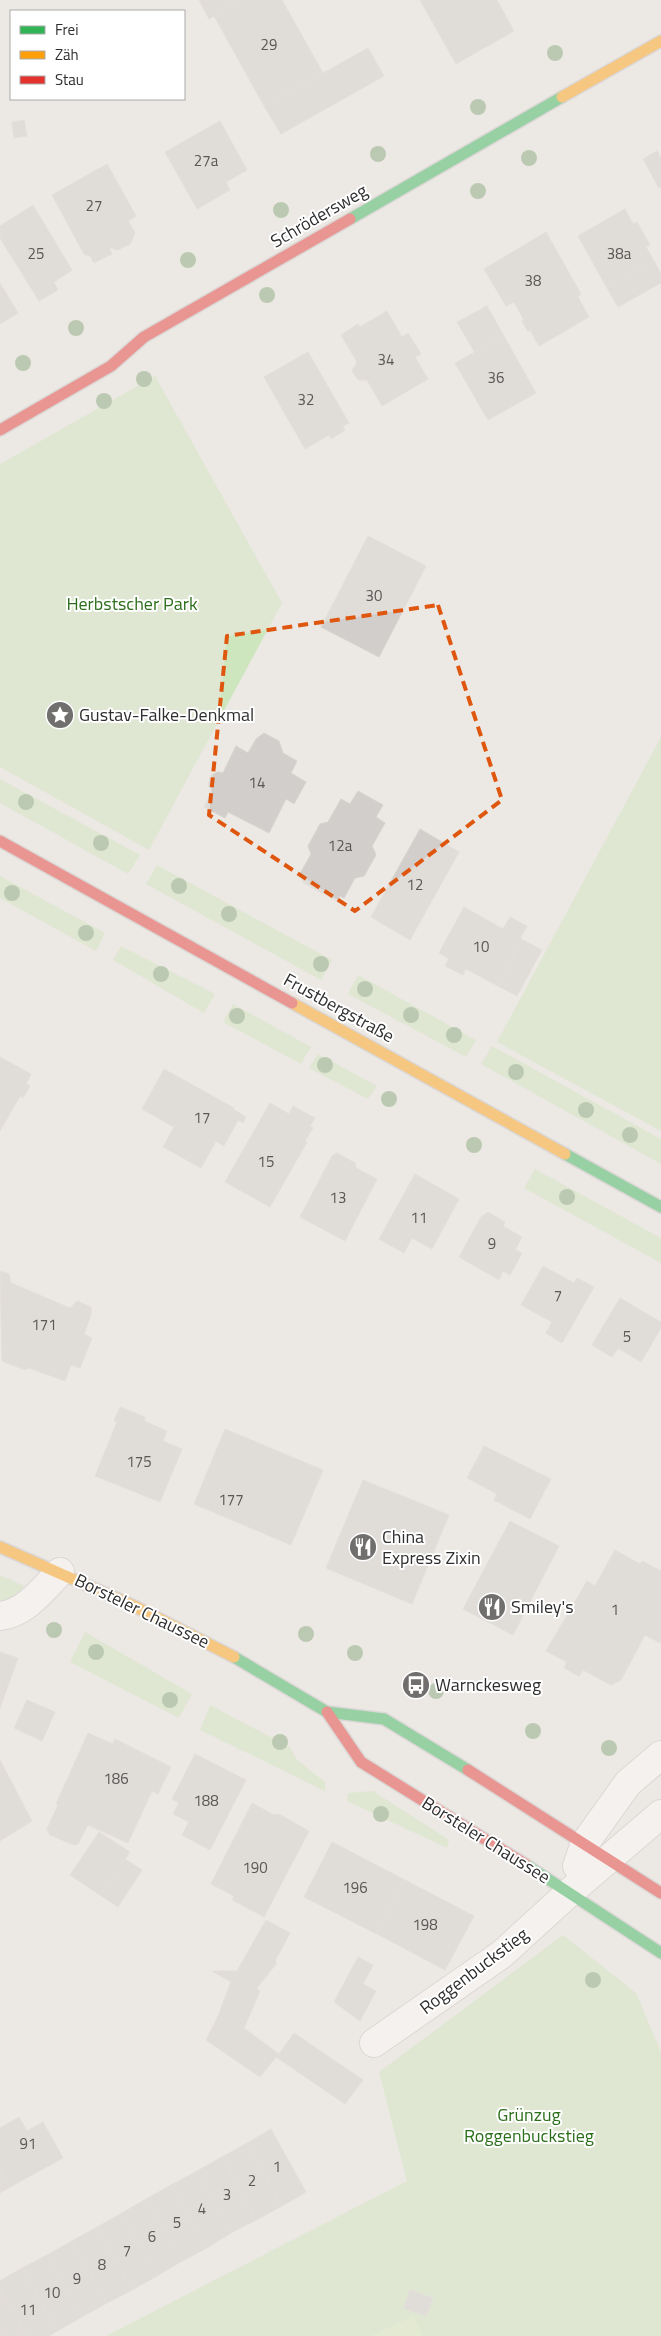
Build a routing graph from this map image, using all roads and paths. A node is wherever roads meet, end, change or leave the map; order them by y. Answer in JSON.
{"nodes":[{"id":1,"x":661,"y":41,"type":"edge"},
{"id":2,"x":0,"y":430,"type":"edge"},
{"id":3,"x":0,"y":841,"type":"edge"},
{"id":4,"x":661,"y":1207,"type":"edge"},
{"id":5,"x":0,"y":1547,"type":"edge"},
{"id":6,"x":60,"y":1572,"type":"junction"},
{"id":7,"x":0,"y":1616,"type":"edge"},
{"id":8,"x":327,"y":1712,"type":"junction"},
{"id":9,"x":661,"y":1755,"type":"edge"},
{"id":10,"x":661,"y":1814,"type":"edge"},
{"id":11,"x":585,"y":1843,"type":"junction"},
{"id":12,"x":610,"y":1858,"type":"junction"},
{"id":13,"x":570,"y":1892,"type":"junction"},
{"id":14,"x":661,"y":1893,"type":"edge"},
{"id":15,"x":661,"y":1953,"type":"edge"},
{"id":16,"x":374,"y":2043,"type":"dead end"}],
"edges":[{"from":1,"to":2,"type":"street","name":"Schrödersweg"},
{"from":3,"to":4,"type":"street","name":"Frustbergstraße"},
{"from":5,"to":6,"type":"street","name":"Borsteler Chaussee"},
{"from":6,"to":7,"type":"street","name":"Borsteler Chaussee"},
{"from":6,"to":8,"type":"street","name":"Borsteler Chaussee"},
{"from":8,"to":11,"type":"street","name":"Borsteler Chaussee"},
{"from":8,"to":13,"type":"street","name":"Borsteler Chaussee"},
{"from":9,"to":11,"type":"street"},
{"from":10,"to":12,"type":"street"},
{"from":11,"to":12,"type":"street","name":"Borsteler Chaussee"},
{"from":11,"to":13,"type":"street"},
{"from":12,"to":13,"type":"street"},
{"from":12,"to":14,"type":"street","name":"Borsteler Chaussee"},
{"from":13,"to":15,"type":"street","name":"Borsteler Chaussee"},
{"from":13,"to":16,"type":"street","name":"Roggenbuckstieg"}]}
